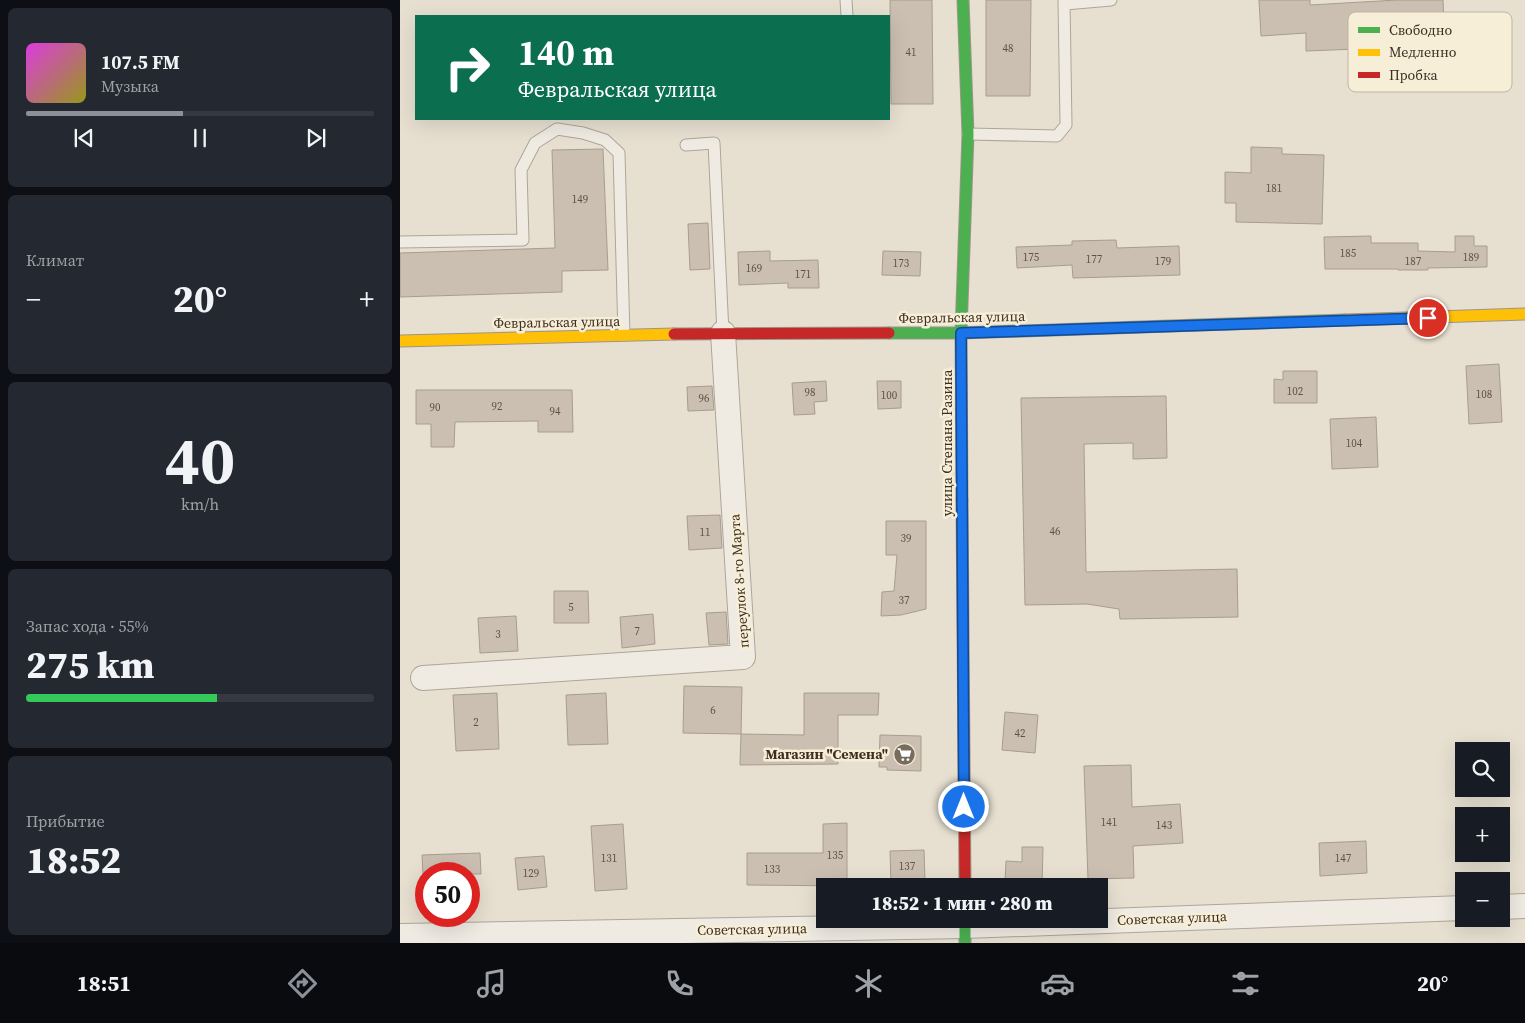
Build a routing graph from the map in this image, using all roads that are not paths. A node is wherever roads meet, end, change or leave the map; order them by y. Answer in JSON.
{"nodes":[{"id":1,"x":846,"y":0,"type":"edge"},
{"id":2,"x":963,"y":0,"type":"edge"},
{"id":3,"x":1111,"y":0,"type":"edge"},
{"id":4,"x":1064,"y":2,"type":"edge"},
{"id":5,"x":846,"y":15,"type":"edge"},
{"id":6,"x":968,"y":134,"type":"junction"},
{"id":7,"x":686,"y":145,"type":"dead end"},
{"id":8,"x":400,"y":242,"type":"edge"},
{"id":9,"x":1525,"y":314,"type":"edge"},
{"id":10,"x":723,"y":333,"type":"junction"},
{"id":11,"x":961,"y":333,"type":"junction"},
{"id":12,"x":624,"y":335,"type":"junction"},
{"id":13,"x":400,"y":341,"type":"edge"},
{"id":14,"x":422,"y":678,"type":"dead end"},
{"id":15,"x":965,"y":878,"type":"edge"},
{"id":16,"x":1510,"y":906,"type":"edge"},
{"id":17,"x":1525,"y":906,"type":"edge"},
{"id":18,"x":1455,"y":908,"type":"edge"},
{"id":19,"x":965,"y":929,"type":"edge"},
{"id":20,"x":400,"y":936,"type":"edge"}],
"edges":[{"from":1,"to":5,"type":"lane"},
{"from":2,"to":6,"type":"street","name":"улица Степана Разина"},
{"from":3,"to":4,"type":"lane"},
{"from":4,"to":6,"type":"lane"},
{"from":6,"to":11,"type":"street","name":"улица Степана Разина"},
{"from":7,"to":10,"type":"lane"},
{"from":8,"to":12,"type":"lane"},
{"from":9,"to":11,"type":"street","name":"Февральская улица"},
{"from":10,"to":11,"type":"street","name":"Февральская улица"},
{"from":10,"to":12,"type":"street","name":"Февральская улица"},
{"from":10,"to":14,"type":"street","name":"переулок 8-го Марта"},
{"from":11,"to":15,"type":"street","name":"улица Степана Разина"},
{"from":12,"to":13,"type":"street","name":"Февральская улица"},
{"from":16,"to":17,"type":"street"},
{"from":18,"to":19,"type":"street","name":"Советская улица"},
{"from":19,"to":20,"type":"street","name":"Советская улица"}]}
